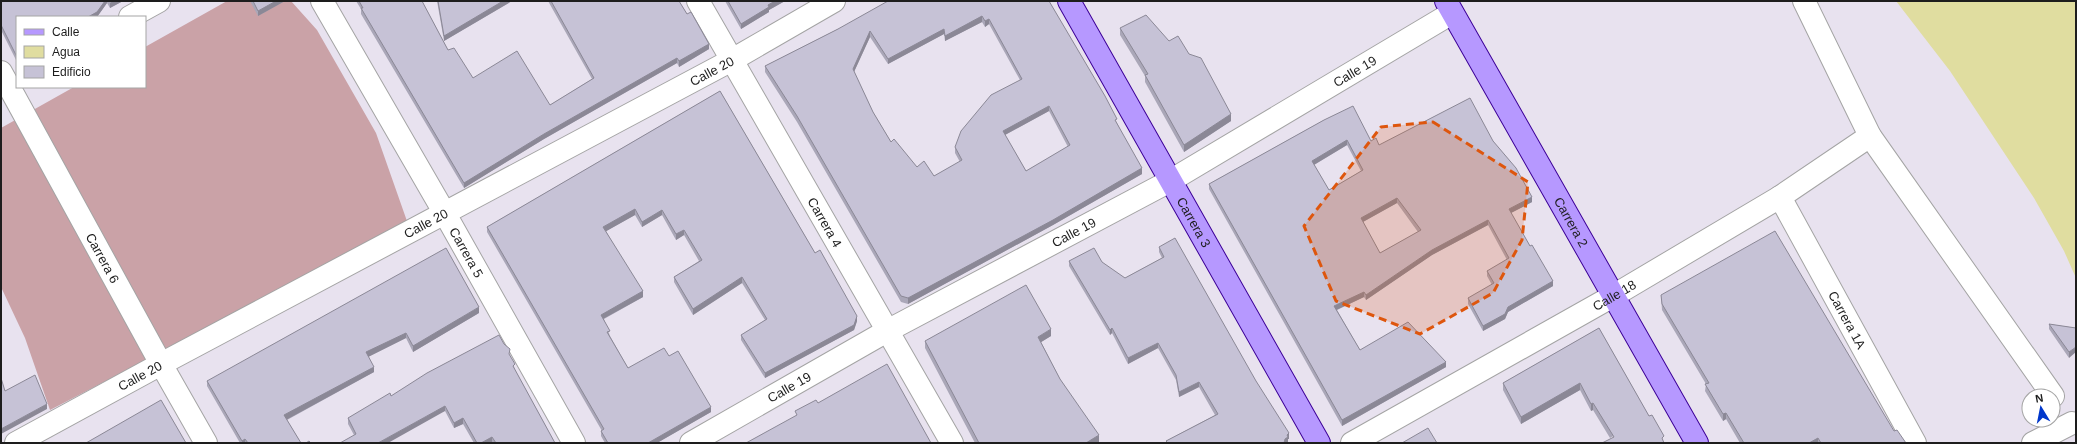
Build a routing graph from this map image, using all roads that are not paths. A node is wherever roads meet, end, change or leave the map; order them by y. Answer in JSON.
{"nodes":[{"id":1,"x":159,"y":1,"type":"edge"},
{"id":2,"x":322,"y":1,"type":"edge"},
{"id":3,"x":698,"y":1,"type":"edge"},
{"id":4,"x":834,"y":1,"type":"edge"},
{"id":5,"x":1069,"y":1,"type":"edge"},
{"id":6,"x":1804,"y":1,"type":"edge"},
{"id":7,"x":1449,"y":7,"type":"edge"},
{"id":8,"x":132,"y":16,"type":"edge"},
{"id":9,"x":732,"y":60,"type":"junction"},
{"id":10,"x":7,"y":80,"type":"edge"},
{"id":11,"x":1870,"y":136,"type":"junction"},
{"id":12,"x":1170,"y":181,"type":"junction"},
{"id":13,"x":1780,"y":197,"type":"junction"},
{"id":14,"x":444,"y":212,"type":"junction"},
{"id":15,"x":1613,"y":296,"type":"junction"},
{"id":16,"x":887,"y":331,"type":"junction"},
{"id":17,"x":161,"y":364,"type":"junction"},
{"id":18,"x":2047,"y":388,"type":"edge"},
{"id":19,"x":2061,"y":407,"type":"edge"},
{"id":20,"x":2074,"y":426,"type":"edge"},
{"id":21,"x":16,"y":443,"type":"edge"},
{"id":22,"x":206,"y":443,"type":"edge"},
{"id":23,"x":574,"y":443,"type":"edge"},
{"id":24,"x":691,"y":443,"type":"edge"},
{"id":25,"x":952,"y":443,"type":"edge"},
{"id":26,"x":1319,"y":443,"type":"edge"},
{"id":27,"x":1352,"y":443,"type":"edge"},
{"id":28,"x":1697,"y":443,"type":"edge"},
{"id":29,"x":1915,"y":443,"type":"edge"},
{"id":30,"x":2033,"y":443,"type":"edge"}],
"edges":[{"from":1,"to":8,"type":"street"},
{"from":2,"to":14,"type":"street","name":"Carrera 5"},
{"from":3,"to":9,"type":"street","name":"Carrera 4"},
{"from":4,"to":9,"type":"street","name":"Calle 20"},
{"from":5,"to":12,"type":"main road","name":"Carrera 3"},
{"from":6,"to":11,"type":"street"},
{"from":7,"to":12,"type":"street","name":"Calle 19"},
{"from":7,"to":15,"type":"main road","name":"Carrera 2"},
{"from":9,"to":14,"type":"street","name":"Calle 20"},
{"from":9,"to":16,"type":"street","name":"Carrera 4"},
{"from":10,"to":17,"type":"street","name":"Carrera 6"},
{"from":11,"to":13,"type":"street","name":"Calle 18"},
{"from":11,"to":18,"type":"street"},
{"from":12,"to":16,"type":"street","name":"Calle 19"},
{"from":12,"to":26,"type":"main road","name":"Carrera 3"},
{"from":13,"to":15,"type":"street","name":"Calle 18"},
{"from":13,"to":29,"type":"street","name":"Carrera 1A"},
{"from":14,"to":17,"type":"street","name":"Calle 20"},
{"from":14,"to":23,"type":"street","name":"Carrera 5"},
{"from":15,"to":27,"type":"street","name":"Calle 18"},
{"from":15,"to":28,"type":"main road","name":"Carrera 2"},
{"from":16,"to":24,"type":"street","name":"Calle 19"},
{"from":16,"to":25,"type":"street","name":"Carrera 4"},
{"from":17,"to":21,"type":"street","name":"Calle 20"},
{"from":17,"to":22,"type":"street","name":"Carrera 6"},
{"from":19,"to":20,"type":"street"},
{"from":20,"to":30,"type":"street"}]}
